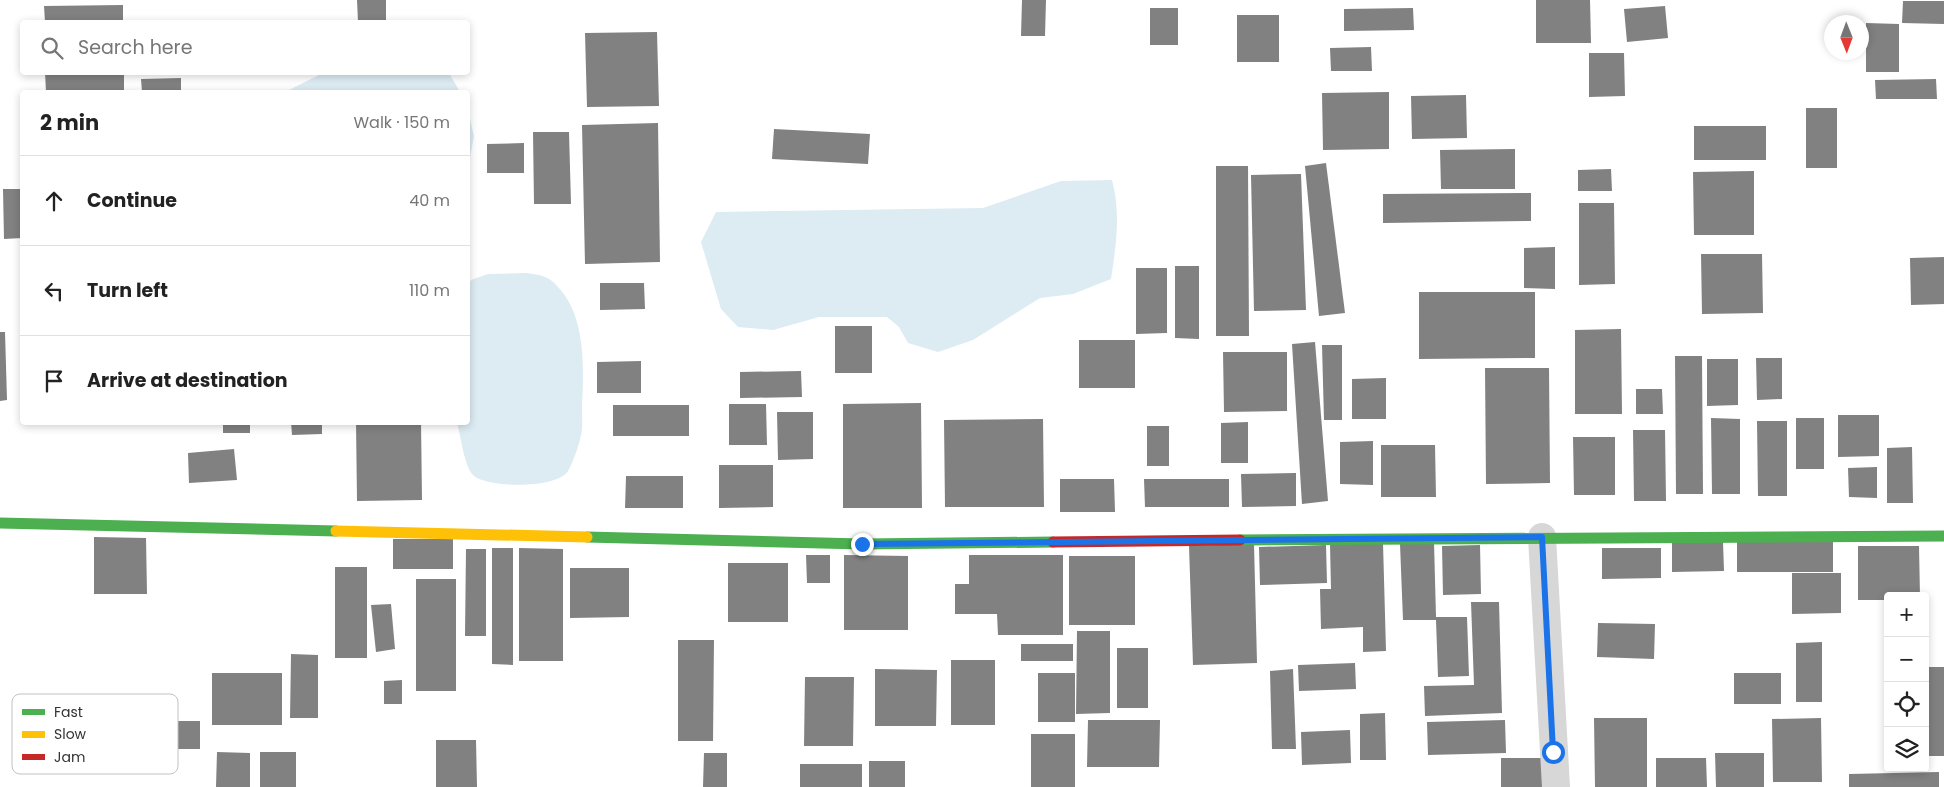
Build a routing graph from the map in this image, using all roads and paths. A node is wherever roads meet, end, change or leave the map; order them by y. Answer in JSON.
{"nodes":[{"id":1,"x":0,"y":523,"type":"edge"},
{"id":2,"x":1944,"y":536,"type":"edge"},
{"id":3,"x":1542,"y":537,"type":"junction"},
{"id":4,"x":1556,"y":787,"type":"edge"}],
"edges":[{"from":1,"to":3,"type":"street"},
{"from":2,"to":3,"type":"street"},
{"from":3,"to":4,"type":"street"}]}
